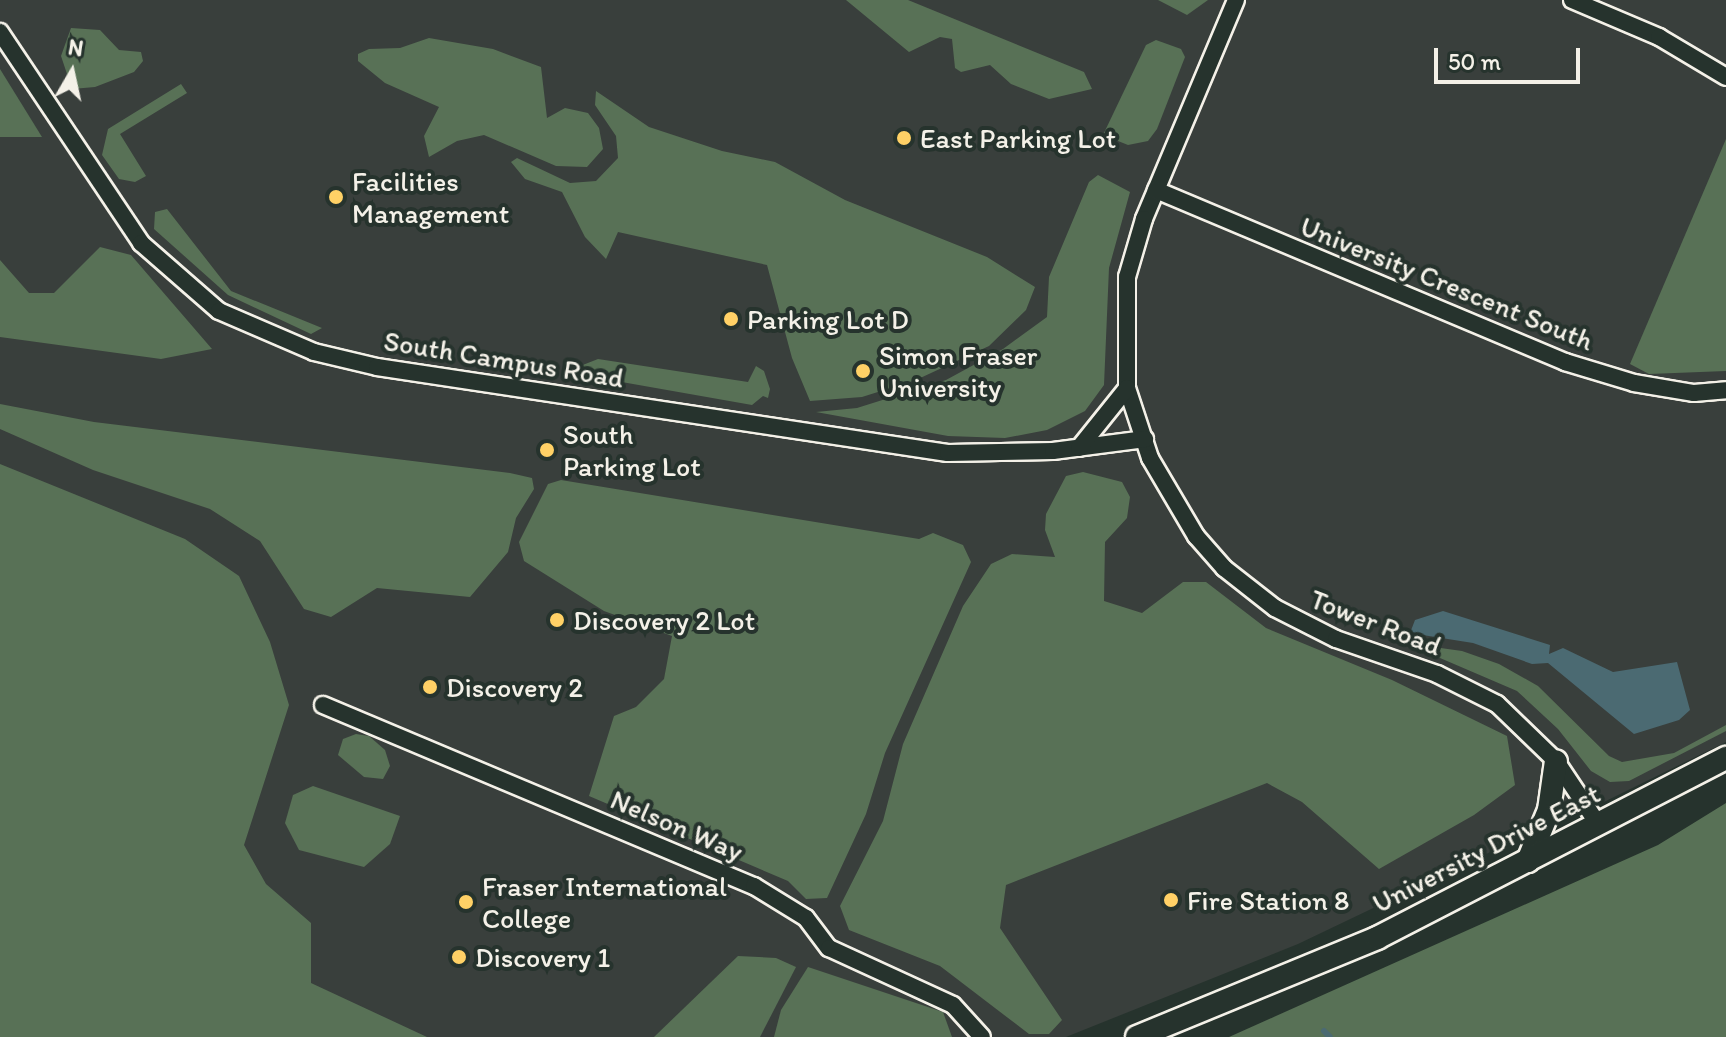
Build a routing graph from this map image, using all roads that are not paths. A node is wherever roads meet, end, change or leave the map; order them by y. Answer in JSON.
{"nodes":[{"id":1,"x":1236,"y":0,"type":"edge"},
{"id":2,"x":1572,"y":0,"type":"edge"},
{"id":3,"x":0,"y":32,"type":"edge"},
{"id":4,"x":1726,"y":77,"type":"edge"},
{"id":5,"x":1156,"y":190,"type":"junction"},
{"id":6,"x":1127,"y":388,"type":"junction"},
{"id":7,"x":1726,"y":390,"type":"edge"},
{"id":8,"x":1145,"y":439,"type":"junction"},
{"id":9,"x":1079,"y":448,"type":"junction"},
{"id":10,"x":323,"y":705,"type":"dead end"},
{"id":11,"x":1726,"y":758,"type":"edge"},
{"id":12,"x":1556,"y":761,"type":"junction"},
{"id":13,"x":1598,"y":824,"type":"junction"},
{"id":14,"x":1528,"y":861,"type":"junction"},
{"id":15,"x":982,"y":1037,"type":"edge"},
{"id":16,"x":1137,"y":1037,"type":"edge"}],
"edges":[{"from":1,"to":5,"type":"street","name":"Tower Road"},
{"from":2,"to":4,"type":"street"},
{"from":3,"to":9,"type":"street","name":"South Campus Road"},
{"from":5,"to":6,"type":"street","name":"Tower Road"},
{"from":5,"to":7,"type":"street","name":"University Crescent South"},
{"from":6,"to":8,"type":"street","name":"Tower Road"},
{"from":6,"to":9,"type":"street"},
{"from":8,"to":9,"type":"street","name":"South Campus Road"},
{"from":8,"to":12,"type":"street","name":"Tower Road"},
{"from":10,"to":15,"type":"street","name":"Nelson Way"},
{"from":11,"to":13,"type":"street","name":"University Drive East"},
{"from":12,"to":13,"type":"street","name":"Tower Road"},
{"from":12,"to":14,"type":"street"},
{"from":13,"to":14,"type":"street","name":"University Drive East"},
{"from":14,"to":16,"type":"street","name":"University Drive East"}]}
